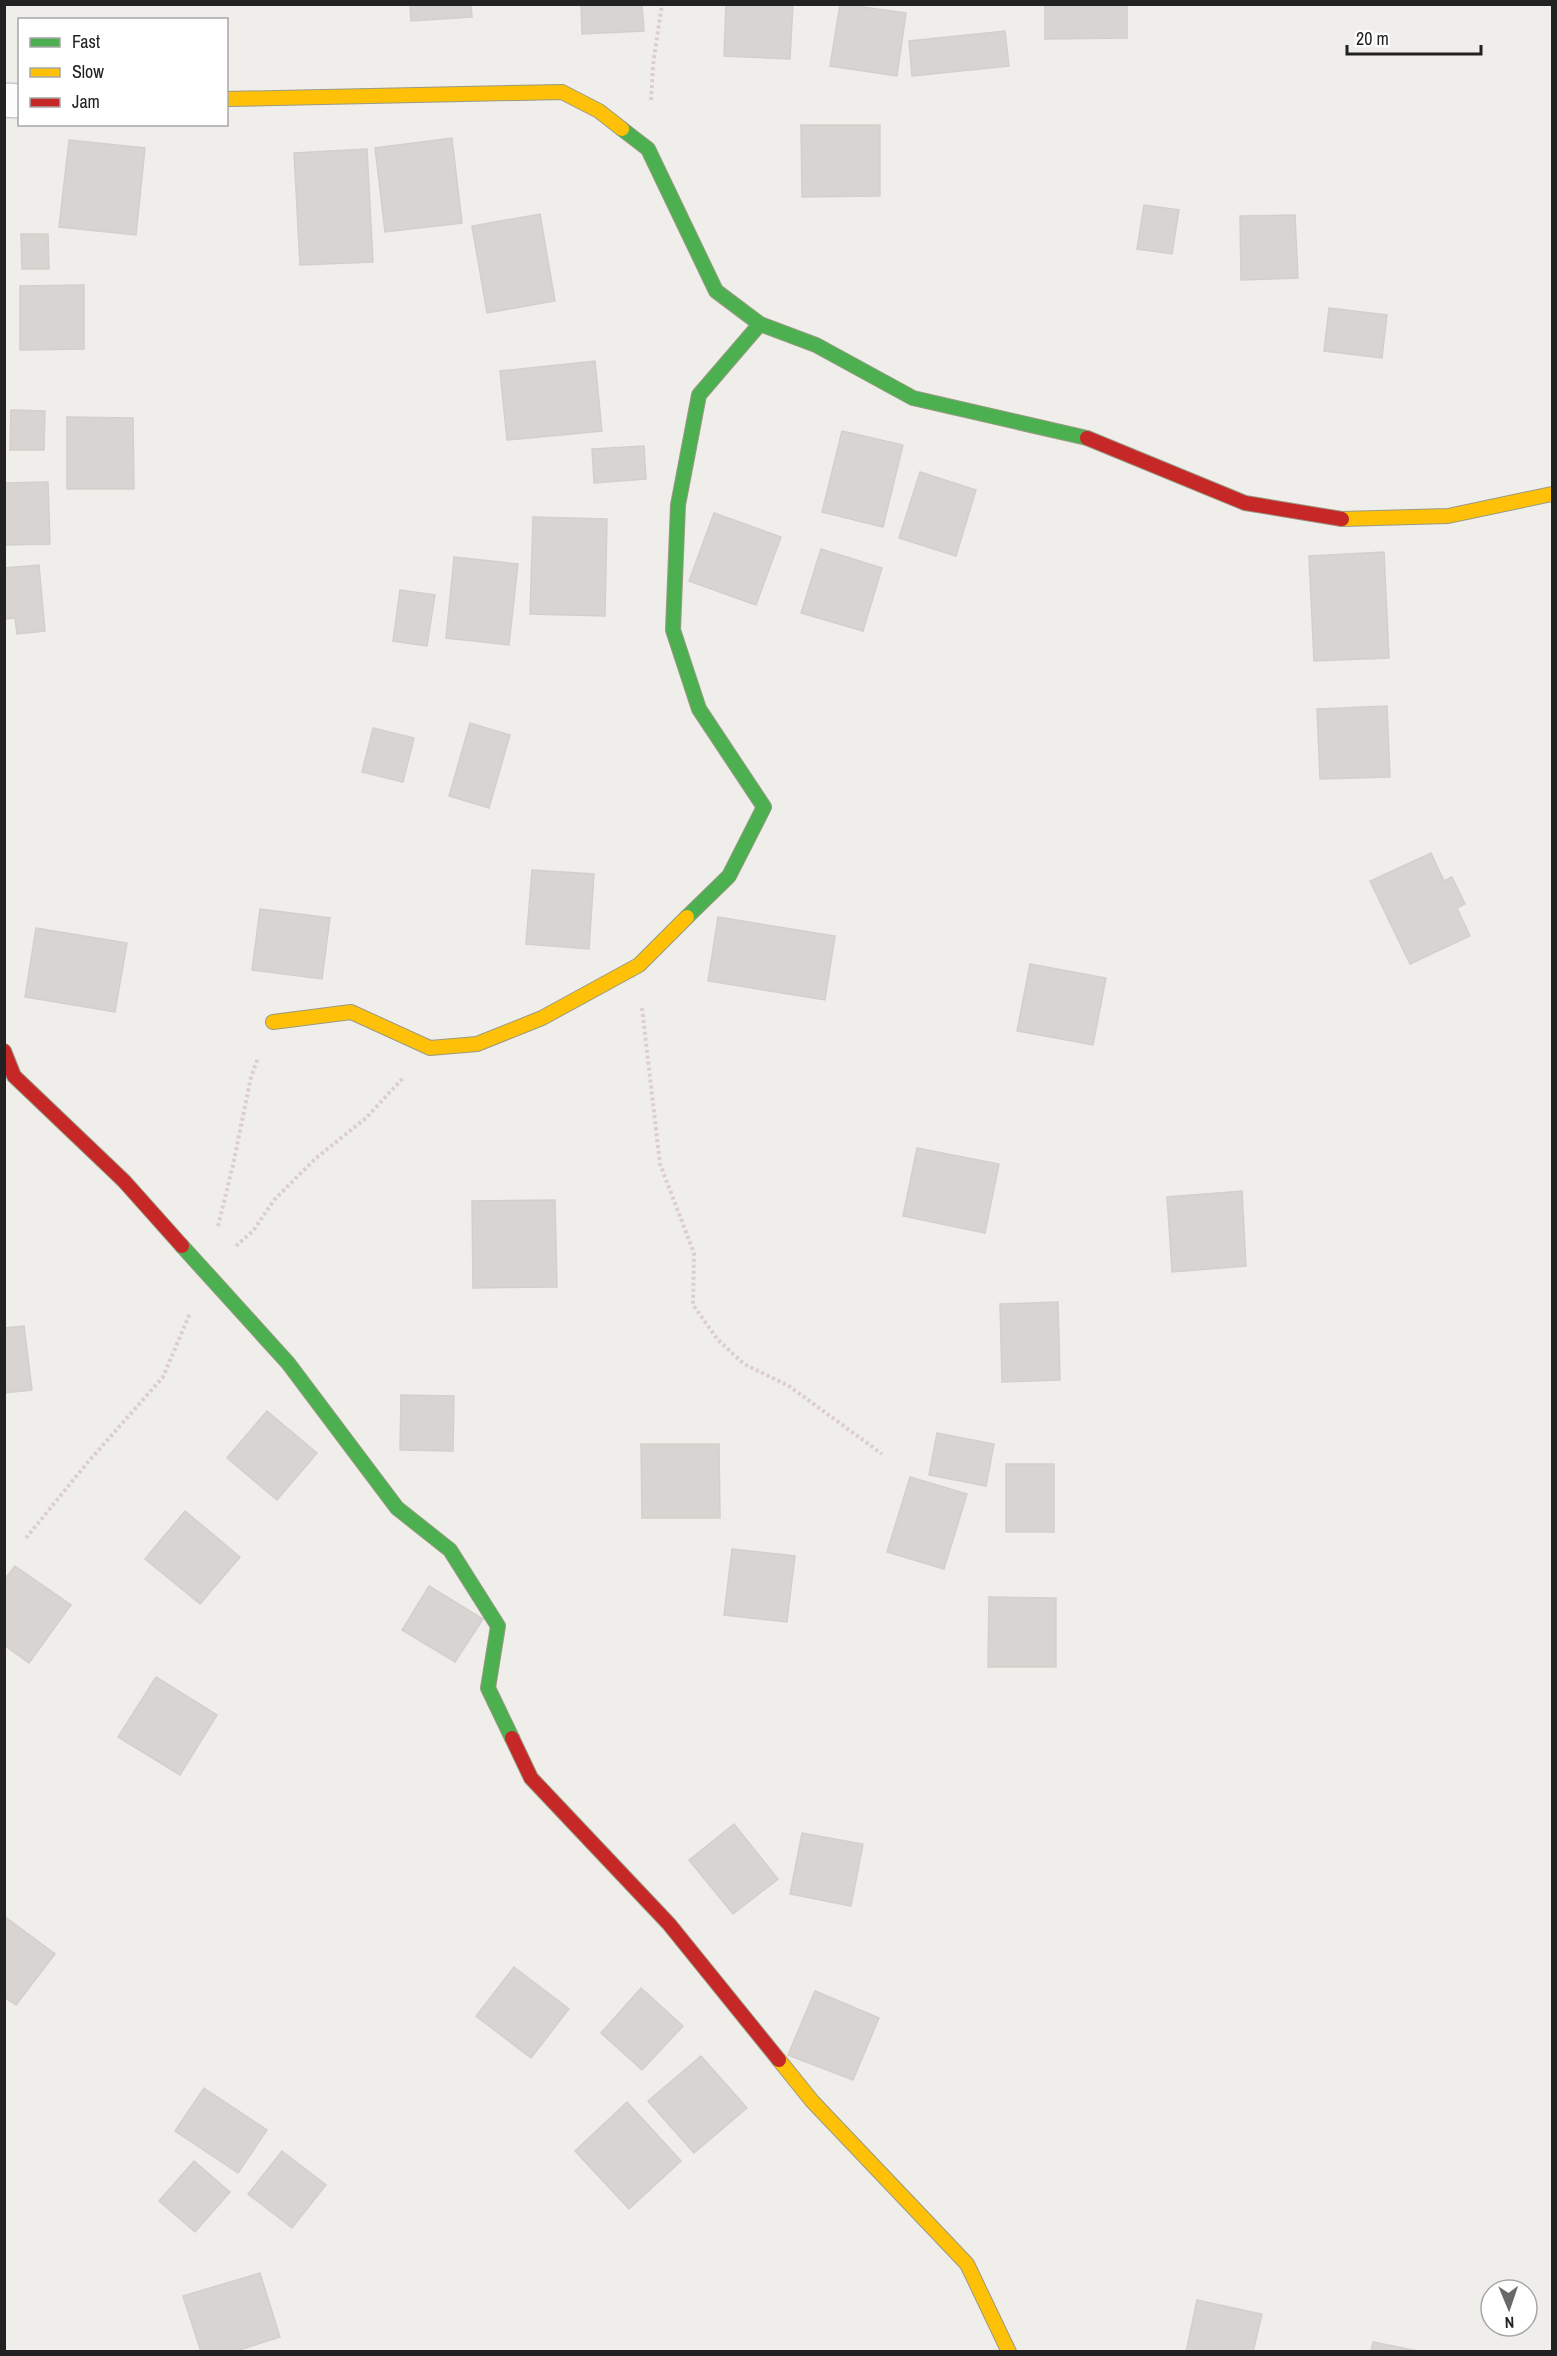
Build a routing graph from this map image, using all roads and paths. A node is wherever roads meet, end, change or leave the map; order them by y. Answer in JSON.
{"nodes":[{"id":1,"x":662,"y":4,"type":"edge"},
{"id":2,"x":228,"y":99,"type":"edge"},
{"id":3,"x":648,"y":149,"type":"junction"},
{"id":4,"x":760,"y":324,"type":"junction"},
{"id":5,"x":1552,"y":494,"type":"edge"},
{"id":6,"x":639,"y":965,"type":"junction"},
{"id":7,"x":273,"y":1022,"type":"dead end"},
{"id":8,"x":430,"y":1048,"type":"junction"},
{"id":9,"x":4,"y":1051,"type":"edge"},
{"id":10,"x":206,"y":1272,"type":"junction"},
{"id":11,"x":882,"y":1454,"type":"dead end"},
{"id":12,"x":1009,"y":2352,"type":"edge"}],
"edges":[{"from":1,"to":3,"type":"path"},
{"from":2,"to":3,"type":"street"},
{"from":3,"to":4,"type":"street"},
{"from":4,"to":5,"type":"street"},
{"from":4,"to":6,"type":"street"},
{"from":6,"to":8,"type":"street"},
{"from":6,"to":11,"type":"path"},
{"from":7,"to":8,"type":"street"},
{"from":8,"to":10,"type":"path"},
{"from":9,"to":10,"type":"street"},
{"from":10,"to":12,"type":"street"}]}
